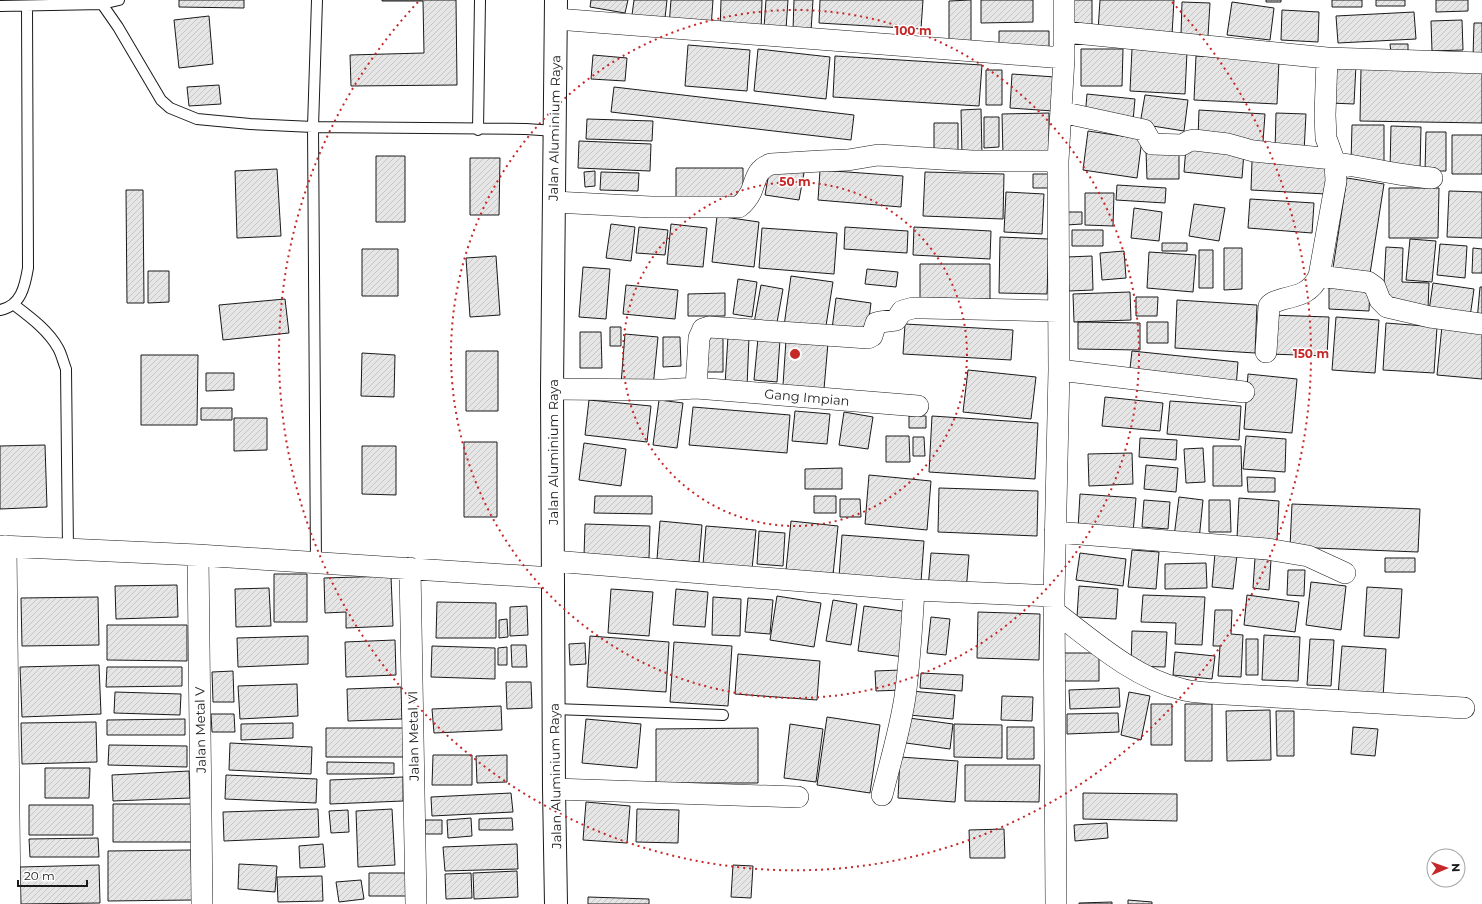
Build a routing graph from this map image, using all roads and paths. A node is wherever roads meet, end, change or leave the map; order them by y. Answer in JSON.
{"nodes":[{"id":1,"x":119,"y":0,"type":"edge"},
{"id":2,"x":317,"y":0,"type":"edge"},
{"id":3,"x":480,"y":0,"type":"edge"},
{"id":4,"x":1064,"y":0,"type":"edge"},
{"id":5,"x":102,"y":4,"type":"junction"},
{"id":6,"x":0,"y":6,"type":"edge"},
{"id":7,"x":27,"y":6,"type":"junction"},
{"id":8,"x":556,"y":9,"type":"edge"},
{"id":9,"x":1065,"y":32,"type":"junction"},
{"id":10,"x":1064,"y":58,"type":"junction"},
{"id":11,"x":1327,"y":58,"type":"junction"},
{"id":12,"x":1482,"y":63,"type":"edge"},
{"id":13,"x":1061,"y":112,"type":"junction"},
{"id":14,"x":313,"y":127,"type":"junction"},
{"id":15,"x":478,"y":130,"type":"junction"},
{"id":16,"x":554,"y":131,"type":"junction"},
{"id":17,"x":1058,"y":161,"type":"junction"},
{"id":18,"x":1334,"y":161,"type":"junction"},
{"id":19,"x":1432,"y":178,"type":"dead end"},
{"id":20,"x":554,"y":202,"type":"junction"},
{"id":21,"x":1319,"y":276,"type":"junction"},
{"id":22,"x":13,"y":304,"type":"junction"},
{"id":23,"x":0,"y":310,"type":"edge"},
{"id":24,"x":1058,"y":311,"type":"junction"},
{"id":25,"x":1482,"y":324,"type":"edge"},
{"id":26,"x":1266,"y":352,"type":"dead end"},
{"id":27,"x":1058,"y":370,"type":"junction"},
{"id":28,"x":696,"y":388,"type":"junction"},
{"id":29,"x":552,"y":389,"type":"junction"},
{"id":30,"x":1244,"y":392,"type":"dead end"},
{"id":31,"x":918,"y":406,"type":"dead end"},
{"id":32,"x":1055,"y":532,"type":"junction"},
{"id":33,"x":3,"y":546,"type":"edge"},
{"id":34,"x":68,"y":549,"type":"junction"},
{"id":35,"x":198,"y":555,"type":"junction"},
{"id":36,"x":316,"y":564,"type":"junction"},
{"id":37,"x":410,"y":568,"type":"junction"},
{"id":38,"x":553,"y":570,"type":"junction"},
{"id":39,"x":1345,"y":573,"type":"dead end"},
{"id":40,"x":914,"y":590,"type":"junction"},
{"id":41,"x":1054,"y":604,"type":"junction"},
{"id":42,"x":1464,"y":708,"type":"dead end"},
{"id":43,"x":554,"y":709,"type":"junction"},
{"id":44,"x":723,"y":715,"type":"dead end"},
{"id":45,"x":554,"y":788,"type":"junction"},
{"id":46,"x":882,"y":795,"type":"dead end"},
{"id":47,"x":798,"y":797,"type":"dead end"},
{"id":48,"x":10,"y":904,"type":"edge"},
{"id":49,"x":202,"y":904,"type":"edge"},
{"id":50,"x":416,"y":904,"type":"edge"},
{"id":51,"x":556,"y":904,"type":"edge"},
{"id":52,"x":1056,"y":904,"type":"edge"}],
"edges":[{"from":1,"to":5,"type":"lane"},
{"from":2,"to":14,"type":"lane"},
{"from":3,"to":15,"type":"lane"},
{"from":4,"to":9,"type":"street"},
{"from":5,"to":7,"type":"lane"},
{"from":5,"to":14,"type":"lane"},
{"from":6,"to":7,"type":"lane"},
{"from":7,"to":22,"type":"lane"},
{"from":8,"to":10,"type":"street"},
{"from":8,"to":16,"type":"street","name":"Jalan Aluminium Raya"},
{"from":9,"to":10,"type":"street"},
{"from":9,"to":11,"type":"street"},
{"from":10,"to":13,"type":"street"},
{"from":11,"to":12,"type":"street"},
{"from":11,"to":18,"type":"street"},
{"from":13,"to":17,"type":"street"},
{"from":13,"to":18,"type":"street"},
{"from":14,"to":15,"type":"lane"},
{"from":14,"to":36,"type":"lane"},
{"from":15,"to":16,"type":"lane"},
{"from":16,"to":20,"type":"street","name":"Jalan Aluminium Raya"},
{"from":17,"to":20,"type":"street"},
{"from":17,"to":24,"type":"street"},
{"from":18,"to":19,"type":"street"},
{"from":18,"to":21,"type":"street"},
{"from":20,"to":29,"type":"street","name":"Jalan Aluminium Raya"},
{"from":21,"to":25,"type":"street"},
{"from":21,"to":26,"type":"street"},
{"from":22,"to":23,"type":"lane"},
{"from":22,"to":34,"type":"lane"},
{"from":24,"to":27,"type":"street"},
{"from":24,"to":28,"type":"street"},
{"from":27,"to":30,"type":"street"},
{"from":27,"to":32,"type":"street"},
{"from":28,"to":29,"type":"street","name":"Gang Impian"},
{"from":28,"to":31,"type":"street","name":"Gang Impian"},
{"from":29,"to":38,"type":"street","name":"Jalan Aluminium Raya"},
{"from":32,"to":39,"type":"street"},
{"from":32,"to":41,"type":"street"},
{"from":33,"to":34,"type":"street"},
{"from":33,"to":48,"type":"street"},
{"from":34,"to":35,"type":"street"},
{"from":35,"to":36,"type":"street"},
{"from":35,"to":49,"type":"street","name":"Jalan Metal V"},
{"from":36,"to":37,"type":"street"},
{"from":37,"to":38,"type":"street"},
{"from":37,"to":50,"type":"street","name":"Jalan Metal VI"},
{"from":38,"to":40,"type":"street"},
{"from":38,"to":43,"type":"street","name":"Jalan Aluminium Raya"},
{"from":40,"to":41,"type":"street"},
{"from":40,"to":46,"type":"street"},
{"from":41,"to":42,"type":"street"},
{"from":41,"to":52,"type":"street"},
{"from":43,"to":44,"type":"lane"},
{"from":43,"to":45,"type":"street","name":"Jalan Aluminium Raya"},
{"from":45,"to":47,"type":"street"},
{"from":45,"to":51,"type":"street","name":"Jalan Aluminium Raya"}]}
